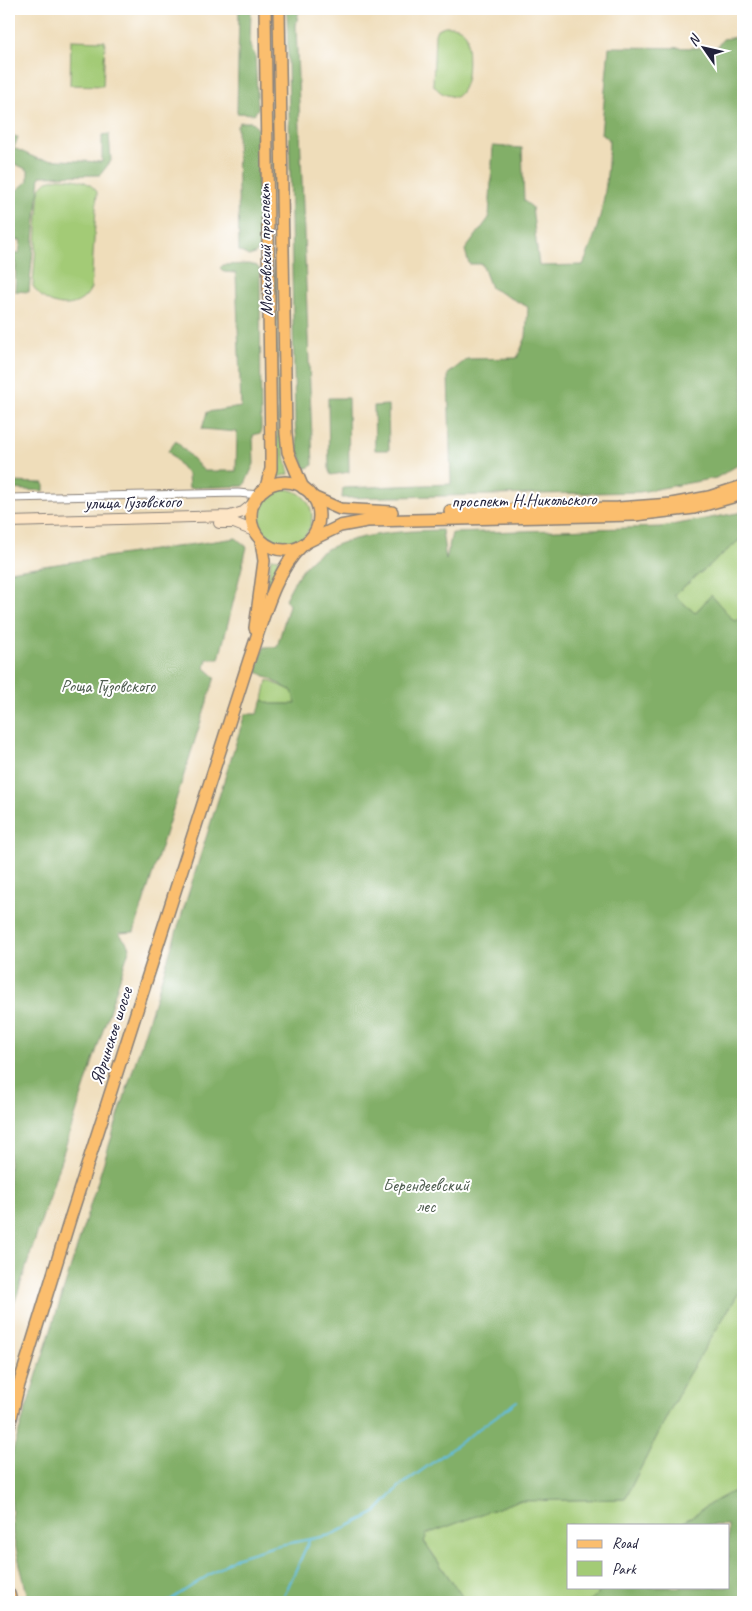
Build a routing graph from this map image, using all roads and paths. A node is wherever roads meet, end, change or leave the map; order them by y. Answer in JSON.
{"nodes":[{"id":1,"x":265,"y":9,"type":"edge"},
{"id":2,"x":279,"y":9,"type":"edge"},
{"id":3,"x":743,"y":486,"type":"edge"},
{"id":4,"x":303,"y":488,"type":"junction"},
{"id":5,"x":743,"y":494,"type":"edge"},
{"id":6,"x":260,"y":495,"type":"junction"},
{"id":7,"x":9,"y":498,"type":"edge"},
{"id":8,"x":315,"y":498,"type":"junction"},
{"id":9,"x":9,"y":522,"type":"edge"},
{"id":10,"x":9,"y":528,"type":"edge"},
{"id":11,"x":257,"y":536,"type":"junction"},
{"id":12,"x":305,"y":544,"type":"junction"},
{"id":13,"x":250,"y":657,"type":"junction"},
{"id":14,"x":9,"y":1427,"type":"edge"},
{"id":15,"x":9,"y":1594,"type":"edge"},
{"id":16,"x":11,"y":1602,"type":"edge"}],
"edges":[{"from":1,"to":6,"type":"main road","name":"Московский проспект"},
{"from":2,"to":4,"type":"main road","name":"Московский проспект"},
{"from":3,"to":8,"type":"main road","name":"проспект Н.Никольского"},
{"from":4,"to":6,"type":"main road"},
{"from":4,"to":8,"type":"main road"},
{"from":5,"to":12,"type":"main road","name":"проспект Н.Никольского"},
{"from":6,"to":7,"type":"street"},
{"from":6,"to":9,"type":"main road","name":"улица Гузовского"},
{"from":6,"to":11,"type":"main road"},
{"from":8,"to":12,"type":"main road"},
{"from":10,"to":11,"type":"main road","name":"улица Гузовского"},
{"from":11,"to":12,"type":"main road"},
{"from":11,"to":13,"type":"main road","name":"Ядринское шоссе"},
{"from":12,"to":13,"type":"main road","name":"Ядринское шоссе"},
{"from":13,"to":14,"type":"main road","name":"Ядринское шоссе"},
{"from":15,"to":16,"type":"main road"}]}
